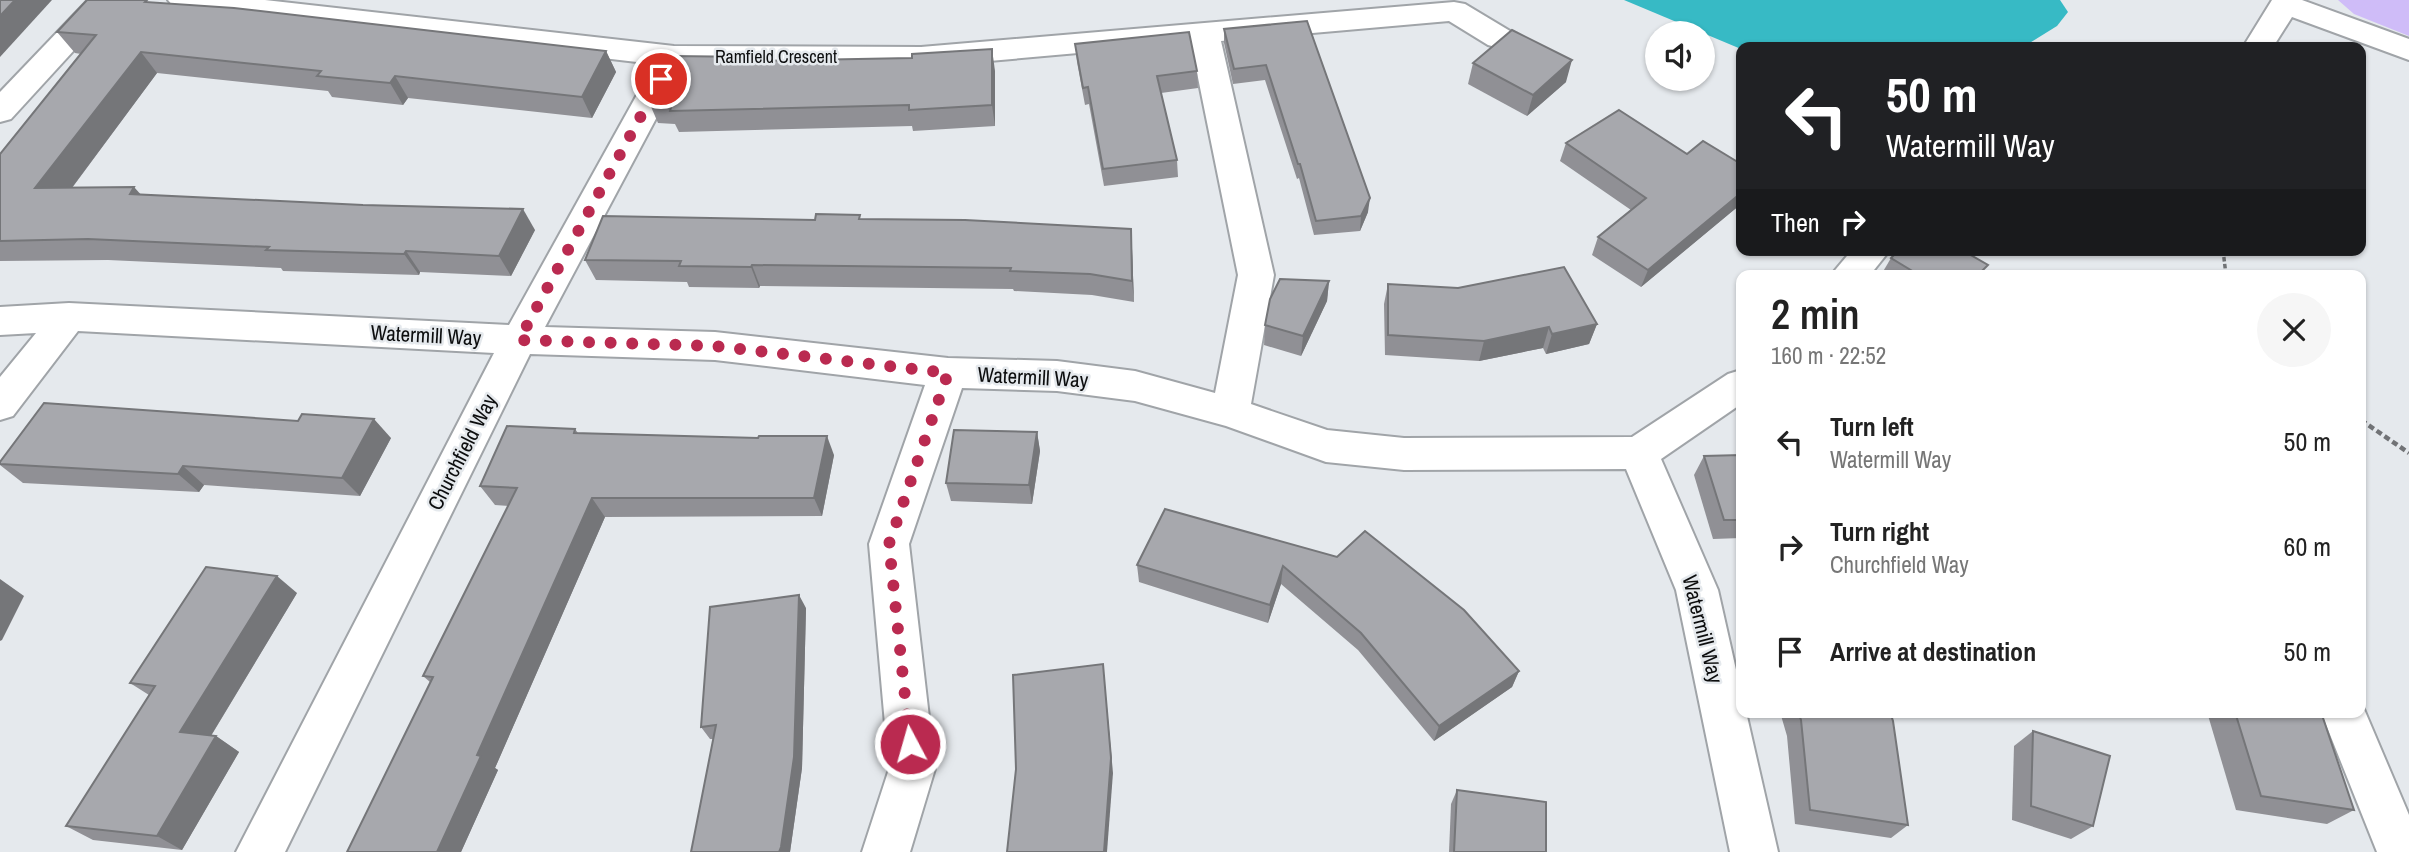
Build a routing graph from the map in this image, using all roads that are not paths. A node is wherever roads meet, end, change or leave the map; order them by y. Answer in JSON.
{"nodes":[{"id":1,"x":104,"y":0,"type":"edge"},
{"id":2,"x":183,"y":0,"type":"edge"},
{"id":3,"x":2286,"y":2,"type":"edge"},
{"id":4,"x":1204,"y":33,"type":"junction"},
{"id":5,"x":1499,"y":38,"type":"edge"},
{"id":6,"x":2261,"y":42,"type":"edge"},
{"id":7,"x":2409,"y":50,"type":"edge"},
{"id":8,"x":674,"y":56,"type":"junction"},
{"id":9,"x":0,"y":111,"type":"edge"},
{"id":10,"x":1867,"y":256,"type":"edge"},
{"id":11,"x":1854,"y":270,"type":"edge"},
{"id":12,"x":69,"y":317,"type":"junction"},
{"id":13,"x":0,"y":321,"type":"edge"},
{"id":14,"x":519,"y":340,"type":"junction"},
{"id":15,"x":948,"y":373,"type":"junction"},
{"id":16,"x":1736,"y":388,"type":"edge"},
{"id":17,"x":0,"y":405,"type":"edge"},
{"id":18,"x":1230,"y":412,"type":"junction"},
{"id":19,"x":1639,"y":453,"type":"junction"},
{"id":20,"x":2345,"y":718,"type":"edge"},
{"id":21,"x":260,"y":852,"type":"edge"},
{"id":22,"x":886,"y":852,"type":"edge"},
{"id":23,"x":1754,"y":852,"type":"edge"},
{"id":24,"x":2401,"y":852,"type":"edge"}],
"edges":[{"from":1,"to":9,"type":"street"},
{"from":2,"to":8,"type":"street","name":"Ramfield Crescent"},
{"from":3,"to":6,"type":"street"},
{"from":3,"to":7,"type":"street"},
{"from":4,"to":5,"type":"street","name":"Ramfield Crescent"},
{"from":4,"to":8,"type":"street","name":"Ramfield Crescent"},
{"from":4,"to":18,"type":"street"},
{"from":8,"to":14,"type":"street","name":"Churchfield Way"},
{"from":10,"to":11,"type":"street"},
{"from":12,"to":13,"type":"street","name":"Watermill Way"},
{"from":12,"to":14,"type":"street","name":"Watermill Way"},
{"from":12,"to":17,"type":"street"},
{"from":14,"to":15,"type":"street","name":"Watermill Way"},
{"from":14,"to":21,"type":"street","name":"Churchfield Way"},
{"from":15,"to":18,"type":"street","name":"Watermill Way"},
{"from":15,"to":22,"type":"street"},
{"from":16,"to":19,"type":"street"},
{"from":18,"to":19,"type":"street","name":"Watermill Way"},
{"from":19,"to":23,"type":"street","name":"Watermill Way"},
{"from":20,"to":24,"type":"street"}]}
